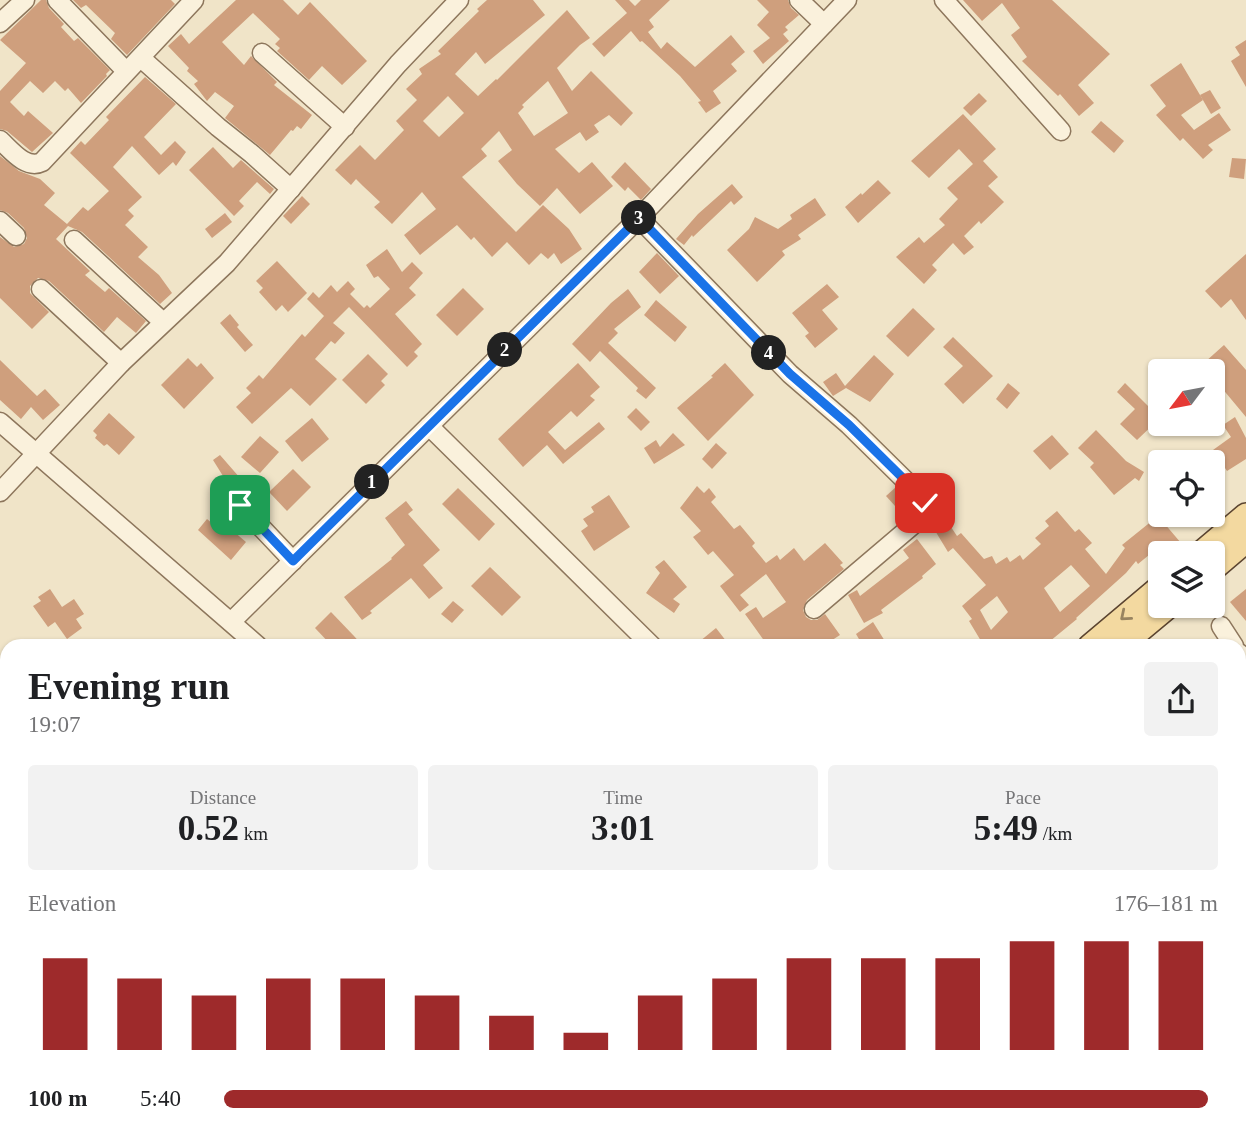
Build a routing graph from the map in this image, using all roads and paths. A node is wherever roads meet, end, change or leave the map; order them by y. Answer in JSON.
{"nodes":[{"id":1,"x":25,"y":0,"type":"edge"},
{"id":2,"x":57,"y":0,"type":"edge"},
{"id":3,"x":459,"y":0,"type":"edge"},
{"id":4,"x":799,"y":0,"type":"edge"},
{"id":5,"x":847,"y":0,"type":"edge"},
{"id":6,"x":944,"y":0,"type":"edge"},
{"id":7,"x":187,"y":2,"type":"edge"},
{"id":8,"x":0,"y":23,"type":"edge"},
{"id":9,"x":824,"y":24,"type":"junction"},
{"id":10,"x":262,"y":53,"type":"dead end"},
{"id":11,"x":141,"y":58,"type":"junction"},
{"id":12,"x":125,"y":71,"type":"junction"},
{"id":13,"x":345,"y":127,"type":"junction"},
{"id":14,"x":1061,"y":131,"type":"dead end"},
{"id":15,"x":0,"y":140,"type":"edge"},
{"id":16,"x":291,"y":189,"type":"junction"},
{"id":17,"x":639,"y":218,"type":"junction"},
{"id":18,"x":0,"y":221,"type":"edge"},
{"id":19,"x":16,"y":236,"type":"dead end"},
{"id":20,"x":74,"y":240,"type":"dead end"},
{"id":21,"x":41,"y":289,"type":"dead end"},
{"id":22,"x":163,"y":322,"type":"junction"},
{"id":23,"x":121,"y":363,"type":"junction"},
{"id":24,"x":0,"y":422,"type":"edge"},
{"id":25,"x":429,"y":426,"type":"junction"},
{"id":26,"x":37,"y":454,"type":"junction"},
{"id":27,"x":0,"y":492,"type":"edge"},
{"id":28,"x":240,"y":505,"type":"dead end"},
{"id":29,"x":1246,"y":515,"type":"edge"},
{"id":30,"x":1215,"y":541,"type":"edge"},
{"id":31,"x":1246,"y":541,"type":"edge"},
{"id":32,"x":1225,"y":559,"type":"edge"},
{"id":33,"x":293,"y":561,"type":"junction"},
{"id":34,"x":1148,"y":597,"type":"edge"},
{"id":35,"x":814,"y":609,"type":"dead end"},
{"id":36,"x":1155,"y":618,"type":"edge"},
{"id":37,"x":231,"y":622,"type":"junction"},
{"id":38,"x":1221,"y":626,"type":"dead end"},
{"id":39,"x":250,"y":639,"type":"edge"},
{"id":40,"x":645,"y":639,"type":"edge"},
{"id":41,"x":1098,"y":639,"type":"edge"},
{"id":42,"x":1129,"y":639,"type":"edge"},
{"id":43,"x":1229,"y":639,"type":"edge"}],
"edges":[{"from":1,"to":8,"type":"street"},
{"from":2,"to":12,"type":"street"},
{"from":3,"to":13,"type":"street"},
{"from":4,"to":9,"type":"street"},
{"from":5,"to":9,"type":"street"},
{"from":6,"to":14,"type":"street"},
{"from":7,"to":11,"type":"street"},
{"from":9,"to":17,"type":"street"},
{"from":10,"to":13,"type":"street"},
{"from":11,"to":12,"type":"street"},
{"from":11,"to":16,"type":"street"},
{"from":12,"to":15,"type":"street"},
{"from":13,"to":16,"type":"street"},
{"from":16,"to":22,"type":"street"},
{"from":17,"to":25,"type":"street"},
{"from":17,"to":35,"type":"street"},
{"from":18,"to":19,"type":"street"},
{"from":20,"to":22,"type":"street"},
{"from":21,"to":23,"type":"street"},
{"from":22,"to":23,"type":"street"},
{"from":23,"to":26,"type":"street"},
{"from":24,"to":26,"type":"street"},
{"from":25,"to":33,"type":"street"},
{"from":25,"to":40,"type":"street"},
{"from":26,"to":27,"type":"street"},
{"from":26,"to":37,"type":"street"},
{"from":28,"to":33,"type":"street"},
{"from":29,"to":30,"type":"main road"},
{"from":31,"to":32,"type":"main road"},
{"from":33,"to":37,"type":"street"},
{"from":34,"to":41,"type":"main road","one_way":true},
{"from":36,"to":42,"type":"main road"},
{"from":37,"to":39,"type":"street"},
{"from":38,"to":43,"type":"street"}]}
